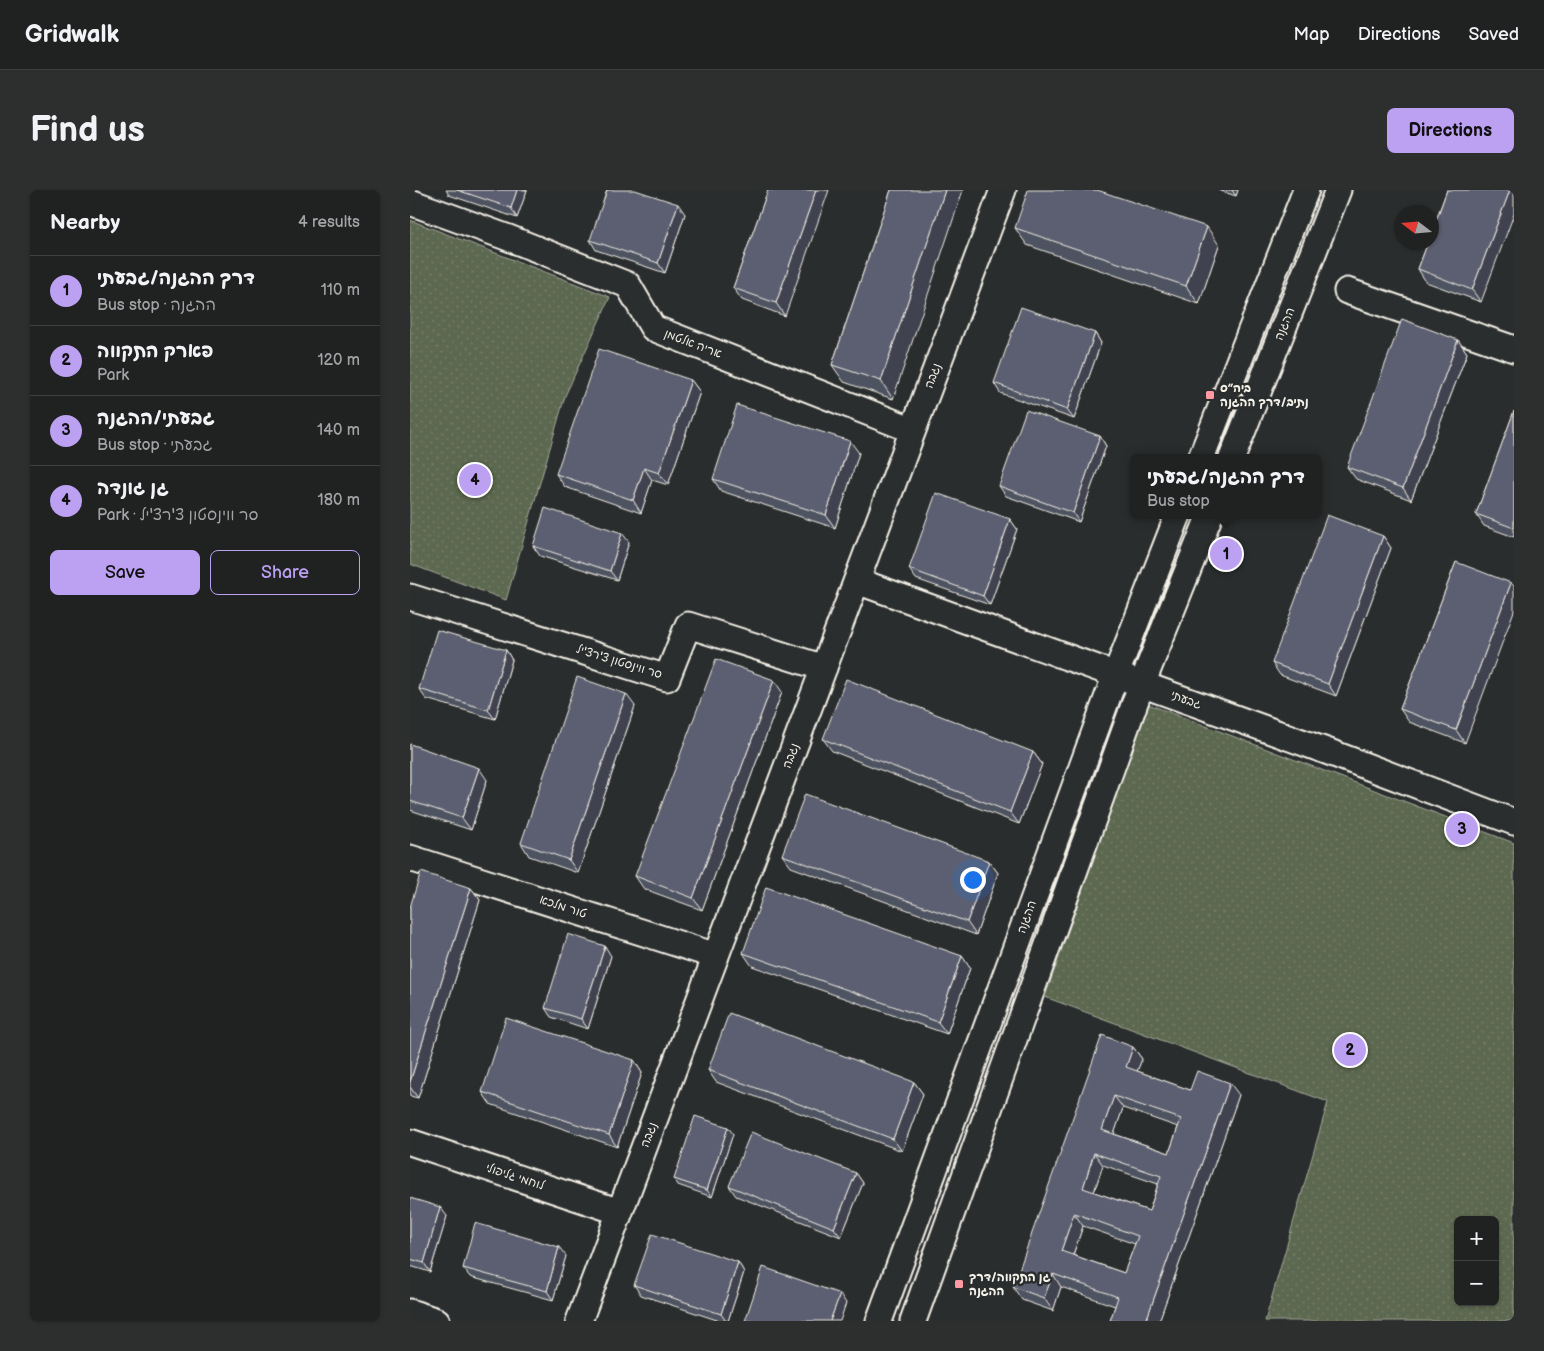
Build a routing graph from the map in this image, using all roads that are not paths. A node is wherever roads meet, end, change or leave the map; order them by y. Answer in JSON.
{"nodes":[{"id":1,"x":1003,"y":190,"type":"edge"},
{"id":2,"x":1306,"y":190,"type":"edge"},
{"id":3,"x":1338,"y":190,"type":"edge"},
{"id":4,"x":410,"y":202,"type":"edge"},
{"id":5,"x":1347,"y":291,"type":"dead end"},
{"id":6,"x":1514,"y":349,"type":"edge"},
{"id":7,"x":913,"y":430,"type":"junction"},
{"id":8,"x":1203,"y":454,"type":"edge"},
{"id":9,"x":1234,"y":454,"type":"edge"},
{"id":10,"x":1176,"y":519,"type":"edge"},
{"id":11,"x":1208,"y":519,"type":"edge"},
{"id":12,"x":857,"y":581,"type":"junction"},
{"id":13,"x":410,"y":597,"type":"edge"},
{"id":14,"x":824,"y":668,"type":"junction"},
{"id":15,"x":1116,"y":674,"type":"junction"},
{"id":16,"x":1143,"y":684,"type":"junction"},
{"id":17,"x":1514,"y":822,"type":"edge"},
{"id":18,"x":410,"y":858,"type":"edge"},
{"id":19,"x":716,"y":956,"type":"junction"},
{"id":20,"x":410,"y":1142,"type":"edge"},
{"id":21,"x":620,"y":1212,"type":"junction"},
{"id":22,"x":410,"y":1312,"type":"edge"},
{"id":23,"x":437,"y":1321,"type":"edge"},
{"id":24,"x":579,"y":1321,"type":"edge"},
{"id":25,"x":879,"y":1321,"type":"edge"},
{"id":26,"x":913,"y":1321,"type":"edge"}],
"edges":[{"from":1,"to":7,"type":"street","name":"נגבה"},
{"from":2,"to":8,"type":"street"},
{"from":3,"to":9,"type":"street","name":"ההגנה"},
{"from":4,"to":7,"type":"street","name":"אריה אלטמן"},
{"from":5,"to":6,"type":"street"},
{"from":7,"to":12,"type":"street","name":"נגבה"},
{"from":10,"to":15,"type":"street","name":"ההגנה"},
{"from":11,"to":16,"type":"street"},
{"from":12,"to":14,"type":"street","name":"נגבה"},
{"from":12,"to":15,"type":"street","name":"גבעתי"},
{"from":13,"to":14,"type":"street","name":"סר ווינסטון צ'רצ'יל"},
{"from":14,"to":19,"type":"street","name":"נגבה"},
{"from":15,"to":16,"type":"street","name":"גבעתי"},
{"from":15,"to":25,"type":"street","name":"ההגנה"},
{"from":16,"to":17,"type":"street","name":"גבעתי"},
{"from":16,"to":26,"type":"street"},
{"from":18,"to":19,"type":"street","name":"טור מלכא"},
{"from":19,"to":21,"type":"street","name":"נגבה"},
{"from":20,"to":21,"type":"street","name":"לוחמי גליפולי"},
{"from":21,"to":24,"type":"street","name":"נגבה"},
{"from":22,"to":23,"type":"street"}]}
